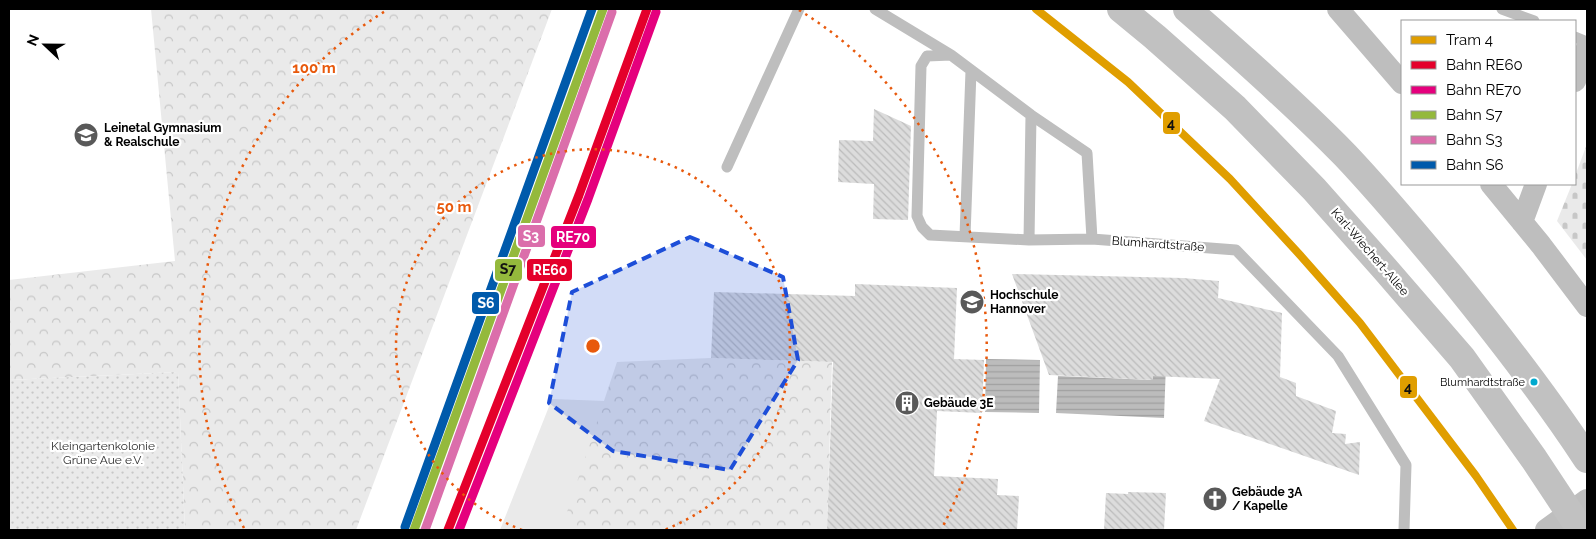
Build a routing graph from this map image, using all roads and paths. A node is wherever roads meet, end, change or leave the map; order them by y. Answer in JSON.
{"nodes":[{"id":1,"x":799,"y":9,"type":"edge"},
{"id":2,"x":875,"y":9,"type":"edge"},
{"id":3,"x":1121,"y":9,"type":"edge"},
{"id":4,"x":1187,"y":9,"type":"edge"},
{"id":5,"x":1338,"y":9,"type":"edge"},
{"id":6,"x":1502,"y":9,"type":"edge"},
{"id":7,"x":1531,"y":20,"type":"edge"},
{"id":8,"x":1587,"y":48,"type":"edge"},
{"id":9,"x":951,"y":55,"type":"junction"},
{"id":10,"x":971,"y":71,"type":"junction"},
{"id":11,"x":1576,"y":78,"type":"edge"},
{"id":12,"x":1401,"y":82,"type":"edge"},
{"id":13,"x":1031,"y":115,"type":"junction"},
{"id":14,"x":727,"y":167,"type":"dead end"},
{"id":15,"x":1493,"y":185,"type":"edge"},
{"id":16,"x":1536,"y":185,"type":"edge"},
{"id":17,"x":1522,"y":222,"type":"junction"},
{"id":18,"x":965,"y":236,"type":"junction"},
{"id":19,"x":1092,"y":239,"type":"junction"},
{"id":20,"x":1029,"y":240,"type":"junction"},
{"id":21,"x":1587,"y":306,"type":"edge"},
{"id":22,"x":1587,"y":458,"type":"edge"},
{"id":23,"x":1579,"y":514,"type":"edge"},
{"id":24,"x":1404,"y":530,"type":"edge"},
{"id":25,"x":1546,"y":530,"type":"edge"}],
"edges":[{"from":1,"to":14,"type":"lane"},
{"from":2,"to":9,"type":"lane"},
{"from":3,"to":23,"type":"main road","name":"Karl-Wiechert-Allee"},
{"from":4,"to":22,"type":"main road"},
{"from":5,"to":12,"type":"street"},
{"from":6,"to":7,"type":"lane"},
{"from":8,"to":11,"type":"street"},
{"from":9,"to":10,"type":"lane"},
{"from":9,"to":18,"type":"lane","name":"Blumhardtstraße"},
{"from":10,"to":13,"type":"lane"},
{"from":10,"to":18,"type":"lane"},
{"from":13,"to":19,"type":"lane"},
{"from":13,"to":20,"type":"lane"},
{"from":15,"to":17,"type":"street"},
{"from":16,"to":17,"type":"street"},
{"from":17,"to":21,"type":"street"},
{"from":18,"to":20,"type":"lane","name":"Blumhardtstraße"},
{"from":19,"to":20,"type":"lane","name":"Blumhardtstraße"},
{"from":19,"to":24,"type":"lane","name":"Blumhardtstraße"},
{"from":23,"to":25,"type":"street"}]}
